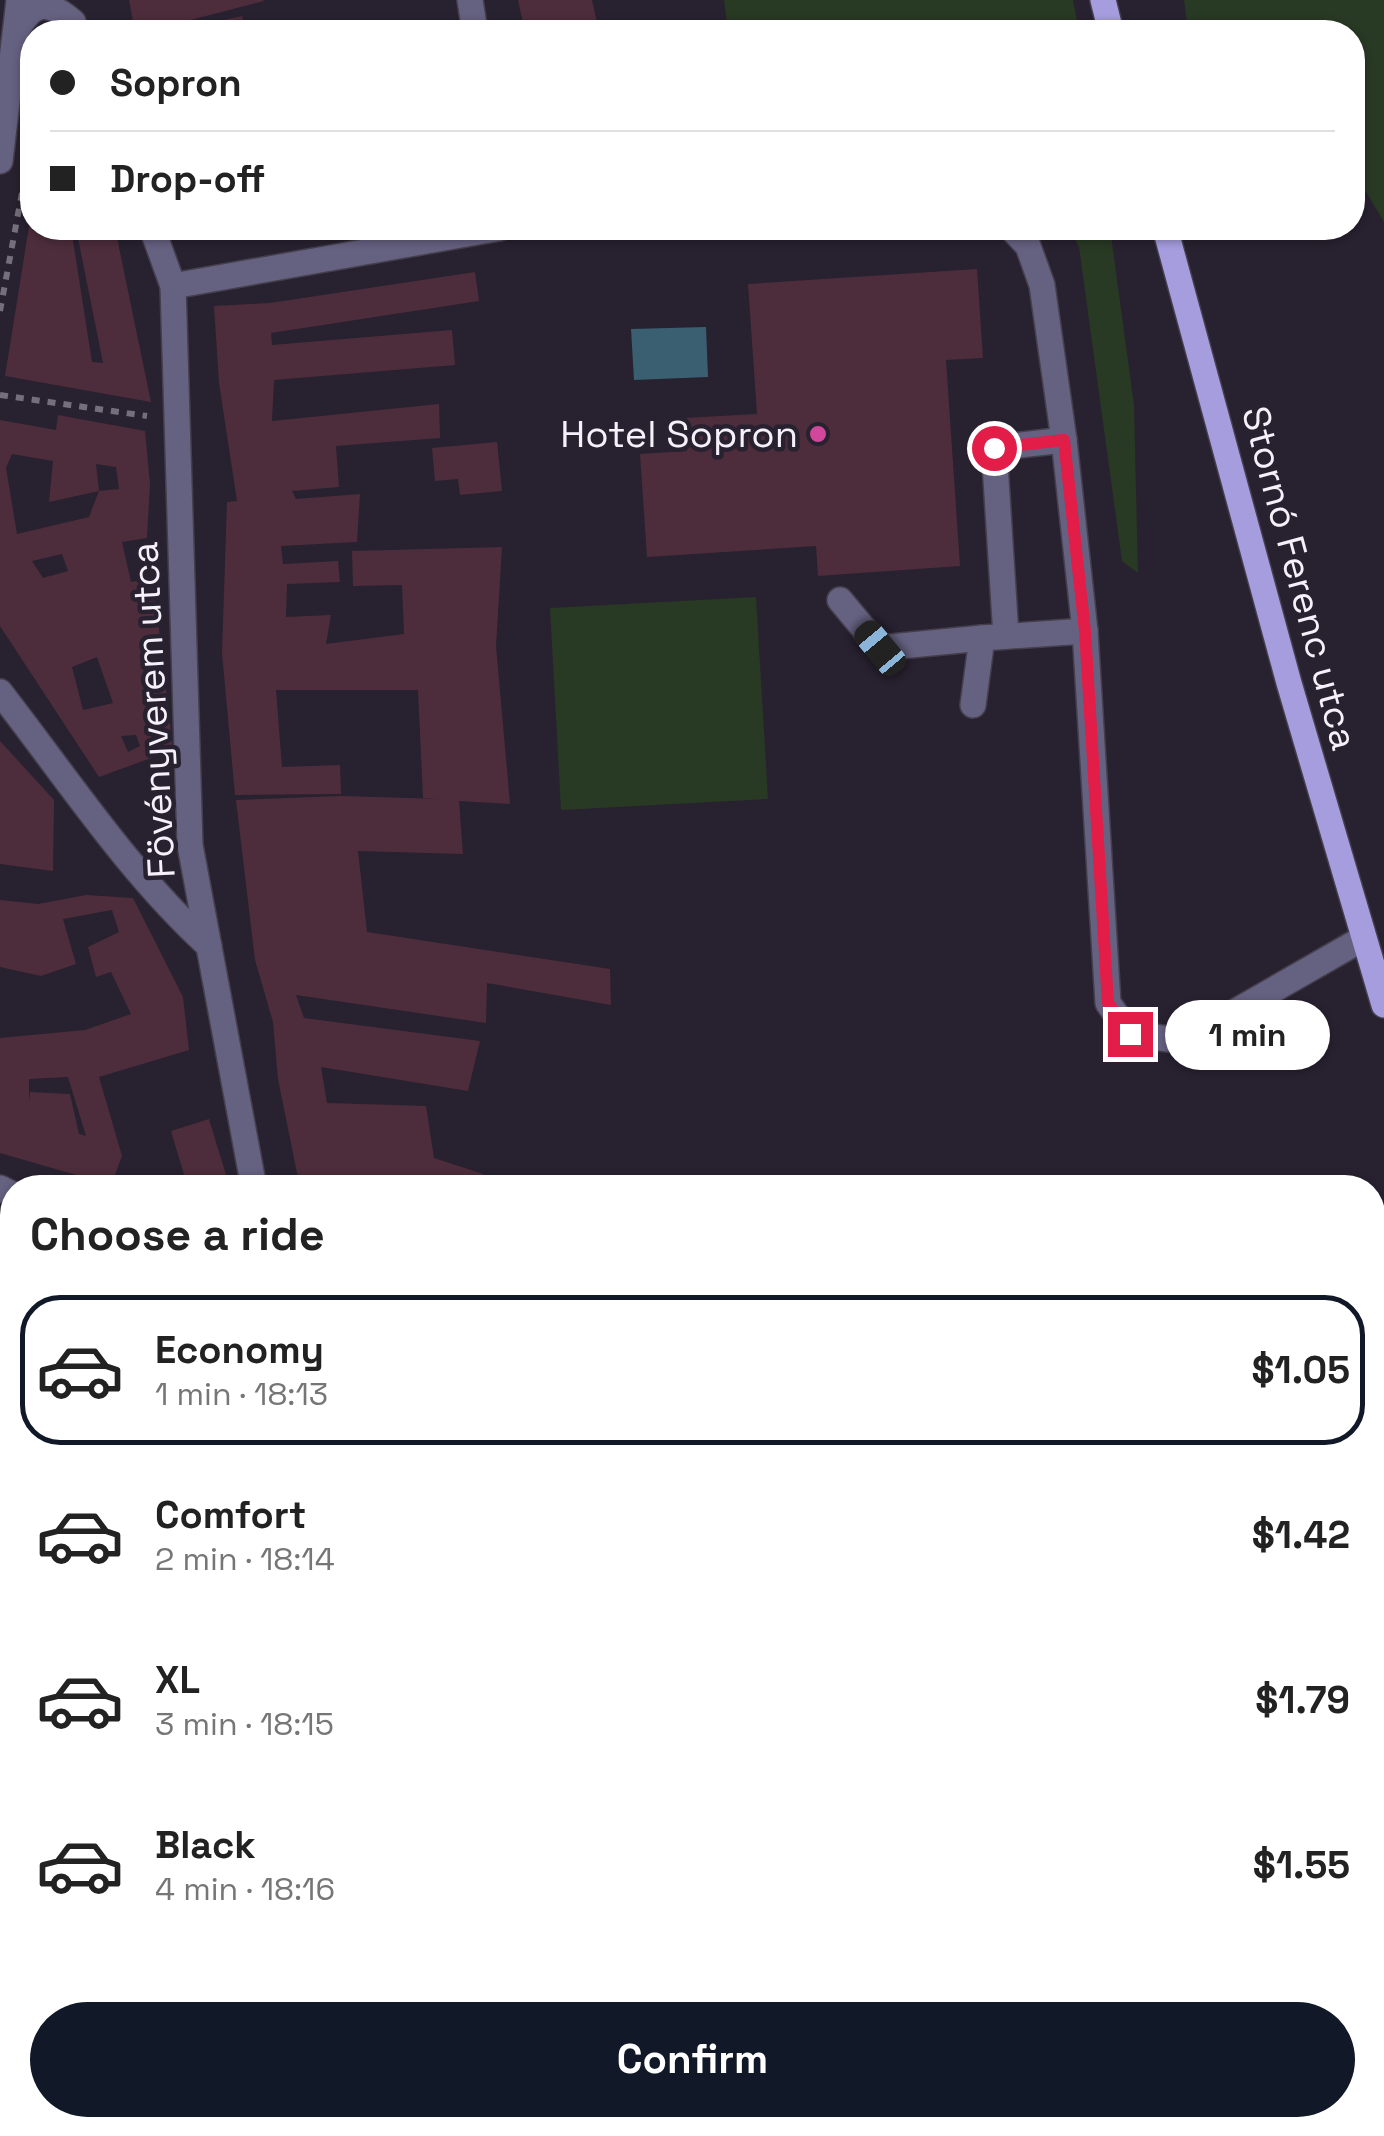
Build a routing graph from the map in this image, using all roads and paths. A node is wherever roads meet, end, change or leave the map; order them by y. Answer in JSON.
{"nodes":[{"id":1,"x":19,"y":0,"type":"edge"},
{"id":2,"x":70,"y":18,"type":"edge"},
{"id":3,"x":24,"y":20,"type":"edge"},
{"id":4,"x":20,"y":26,"type":"edge"},
{"id":5,"x":17,"y":31,"type":"junction"},
{"id":6,"x":0,"y":161,"type":"edge"},
{"id":7,"x":20,"y":201,"type":"edge"},
{"id":8,"x":156,"y":240,"type":"edge"},
{"id":9,"x":432,"y":240,"type":"edge"},
{"id":10,"x":1022,"y":240,"type":"edge"},
{"id":11,"x":1169,"y":240,"type":"edge"},
{"id":12,"x":173,"y":286,"type":"junction"},
{"id":13,"x":0,"y":311,"type":"edge"},
{"id":14,"x":0,"y":395,"type":"edge"},
{"id":15,"x":178,"y":420,"type":"junction"},
{"id":16,"x":1064,"y":440,"type":"junction"},
{"id":17,"x":840,"y":600,"type":"dead end"},
{"id":18,"x":1085,"y":631,"type":"junction"},
{"id":19,"x":994,"y":637,"type":"junction"},
{"id":20,"x":0,"y":692,"type":"edge"},
{"id":21,"x":973,"y":705,"type":"dead end"},
{"id":22,"x":190,"y":845,"type":"junction"},
{"id":23,"x":132,"y":866,"type":"junction"},
{"id":24,"x":1373,"y":935,"type":"edge"},
{"id":25,"x":208,"y":946,"type":"junction"},
{"id":26,"x":1384,"y":1004,"type":"edge"},
{"id":27,"x":252,"y":1175,"type":"edge"}],
"edges":[{"from":1,"to":5,"type":"street"},
{"from":2,"to":3,"type":"street"},
{"from":4,"to":5,"type":"street"},
{"from":5,"to":6,"type":"street"},
{"from":7,"to":13,"type":"path"},
{"from":8,"to":12,"type":"street","name":"Fövényverem utca"},
{"from":9,"to":12,"type":"street"},
{"from":10,"to":16,"type":"street"},
{"from":11,"to":24,"type":"main road","name":"Stornó Ferenc utca"},
{"from":12,"to":15,"type":"street","name":"Fövényverem utca"},
{"from":14,"to":15,"type":"path"},
{"from":15,"to":22,"type":"street","name":"Fövényverem utca"},
{"from":16,"to":18,"type":"street"},
{"from":16,"to":19,"type":"street"},
{"from":17,"to":19,"type":"street"},
{"from":18,"to":19,"type":"street"},
{"from":18,"to":24,"type":"street"},
{"from":19,"to":21,"type":"street"},
{"from":20,"to":23,"type":"street"},
{"from":22,"to":23,"type":"street"},
{"from":22,"to":25,"type":"street","name":"Fövényverem utca"},
{"from":23,"to":25,"type":"street"},
{"from":24,"to":26,"type":"main road","name":"Stornó Ferenc utca"},
{"from":25,"to":27,"type":"street","name":"Fövényverem utca"}]}
